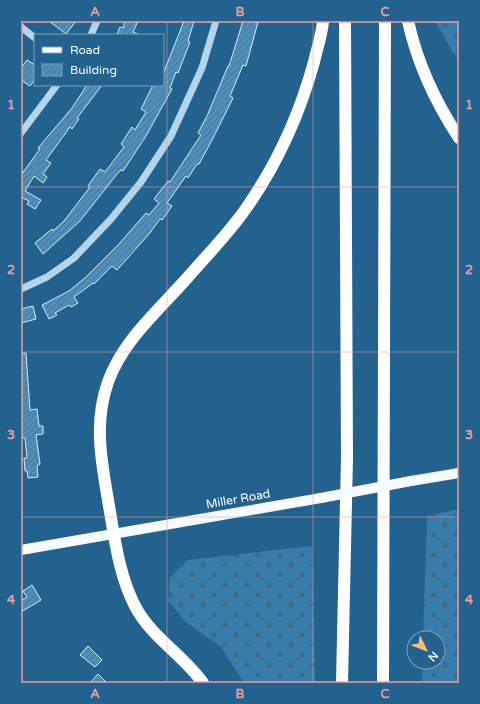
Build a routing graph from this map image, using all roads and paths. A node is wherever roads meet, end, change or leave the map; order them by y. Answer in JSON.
{"nodes":[{"id":1,"x":97,"y":21,"type":"edge"},
{"id":2,"x":216,"y":21,"type":"edge"},
{"id":3,"x":323,"y":21,"type":"edge"},
{"id":4,"x":345,"y":21,"type":"edge"},
{"id":5,"x":385,"y":21,"type":"edge"},
{"id":6,"x":408,"y":21,"type":"edge"},
{"id":7,"x":21,"y":27,"type":"edge"},
{"id":8,"x":91,"y":34,"type":"edge"},
{"id":9,"x":34,"y":37,"type":"edge"},
{"id":10,"x":56,"y":86,"type":"edge"},
{"id":11,"x":21,"y":133,"type":"edge"},
{"id":12,"x":459,"y":138,"type":"edge"},
{"id":13,"x":21,"y":289,"type":"edge"},
{"id":14,"x":459,"y":473,"type":"edge"},
{"id":15,"x":114,"y":534,"type":"junction"},
{"id":16,"x":21,"y":550,"type":"edge"},
{"id":17,"x":203,"y":683,"type":"edge"},
{"id":18,"x":342,"y":683,"type":"edge"},
{"id":19,"x":383,"y":683,"type":"edge"}],
"edges":[{"from":1,"to":8,"type":"street"},
{"from":2,"to":13,"type":"street"},
{"from":3,"to":15,"type":"highway"},
{"from":4,"to":18,"type":"highway"},
{"from":5,"to":19,"type":"highway"},
{"from":6,"to":12,"type":"highway"},
{"from":7,"to":9,"type":"street"},
{"from":10,"to":11,"type":"street"},
{"from":14,"to":15,"type":"main road","name":"Miller Road","bridge":true},
{"from":15,"to":16,"type":"main road","name":"Miller Road"},
{"from":15,"to":17,"type":"highway"}]}
